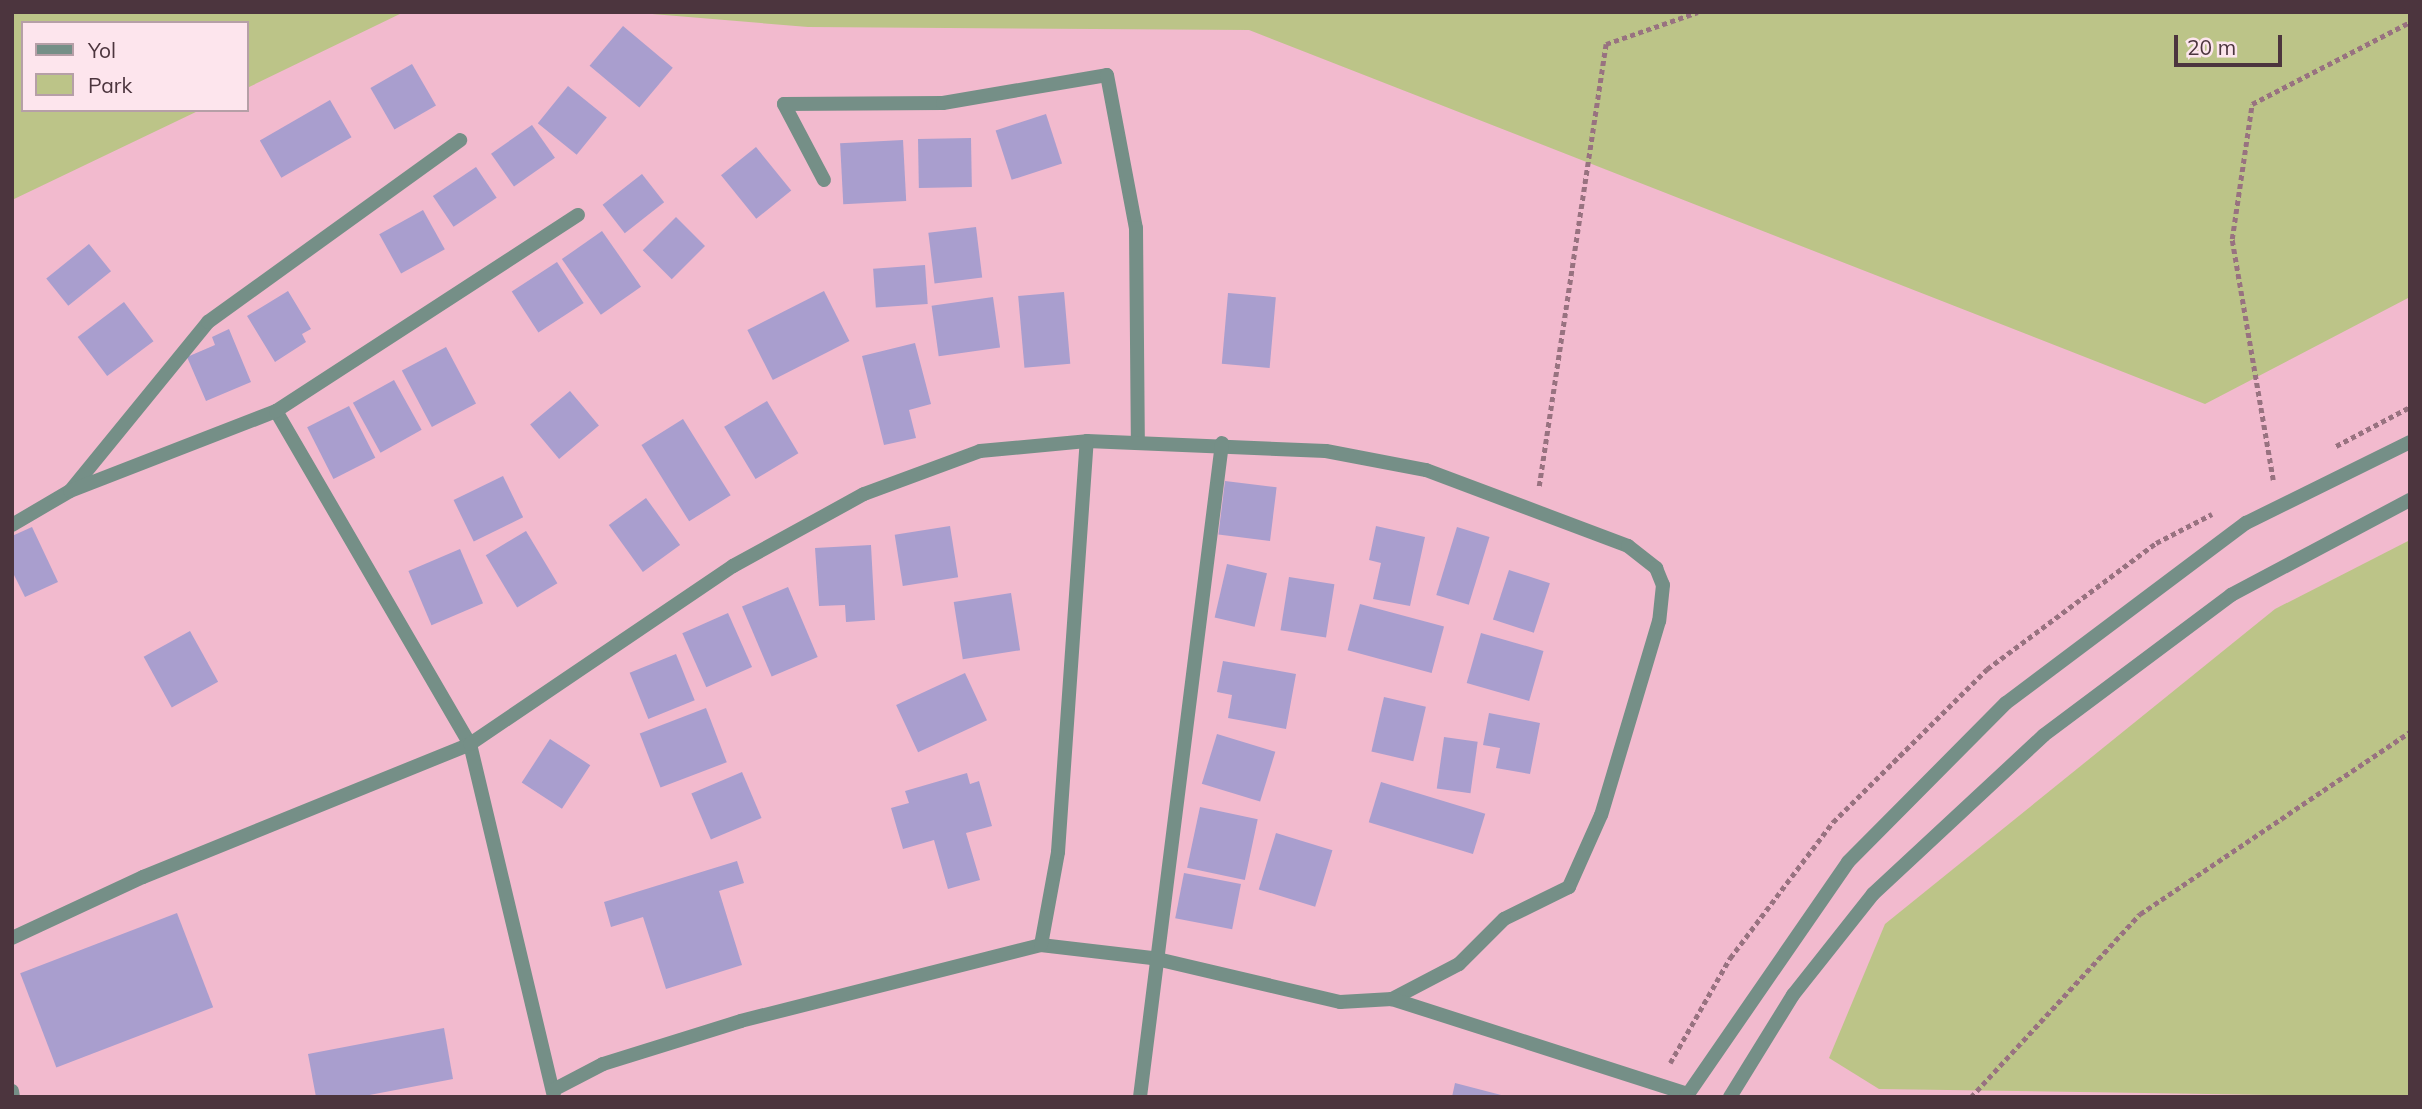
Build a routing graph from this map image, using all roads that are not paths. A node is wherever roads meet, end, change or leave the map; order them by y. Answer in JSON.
{"nodes":[{"id":1,"x":460,"y":140,"type":"dead end"},
{"id":2,"x":824,"y":180,"type":"dead end"},
{"id":3,"x":578,"y":215,"type":"dead end"},
{"id":4,"x":276,"y":411,"type":"junction"},
{"id":5,"x":1087,"y":441,"type":"junction"},
{"id":6,"x":1138,"y":442,"type":"junction"},
{"id":7,"x":2410,"y":442,"type":"edge"},
{"id":8,"x":1222,"y":443,"type":"junction"},
{"id":9,"x":70,"y":491,"type":"junction"},
{"id":10,"x":2410,"y":500,"type":"edge"},
{"id":11,"x":12,"y":525,"type":"edge"},
{"id":12,"x":470,"y":744,"type":"junction"},
{"id":13,"x":12,"y":938,"type":"edge"},
{"id":14,"x":1041,"y":945,"type":"junction"},
{"id":15,"x":1153,"y":958,"type":"junction"},
{"id":16,"x":1392,"y":999,"type":"junction"},
{"id":17,"x":12,"y":1091,"type":"edge"},
{"id":18,"x":553,"y":1093,"type":"edge"},
{"id":19,"x":1687,"y":1095,"type":"edge"},
{"id":20,"x":13,"y":1097,"type":"edge"},
{"id":21,"x":1140,"y":1097,"type":"edge"},
{"id":22,"x":1730,"y":1097,"type":"edge"}],
"edges":[{"from":1,"to":9,"type":"street"},
{"from":2,"to":6,"type":"street"},
{"from":3,"to":4,"type":"street"},
{"from":4,"to":9,"type":"street"},
{"from":4,"to":12,"type":"street"},
{"from":5,"to":6,"type":"street"},
{"from":5,"to":12,"type":"street"},
{"from":5,"to":14,"type":"street"},
{"from":6,"to":8,"type":"street"},
{"from":7,"to":19,"type":"street"},
{"from":8,"to":15,"type":"street"},
{"from":8,"to":16,"type":"street"},
{"from":9,"to":11,"type":"street"},
{"from":10,"to":22,"type":"street"},
{"from":12,"to":13,"type":"street"},
{"from":12,"to":18,"type":"street"},
{"from":14,"to":15,"type":"street"},
{"from":14,"to":18,"type":"street"},
{"from":15,"to":16,"type":"street"},
{"from":15,"to":21,"type":"street"},
{"from":16,"to":19,"type":"street"},
{"from":17,"to":20,"type":"street"}]}
